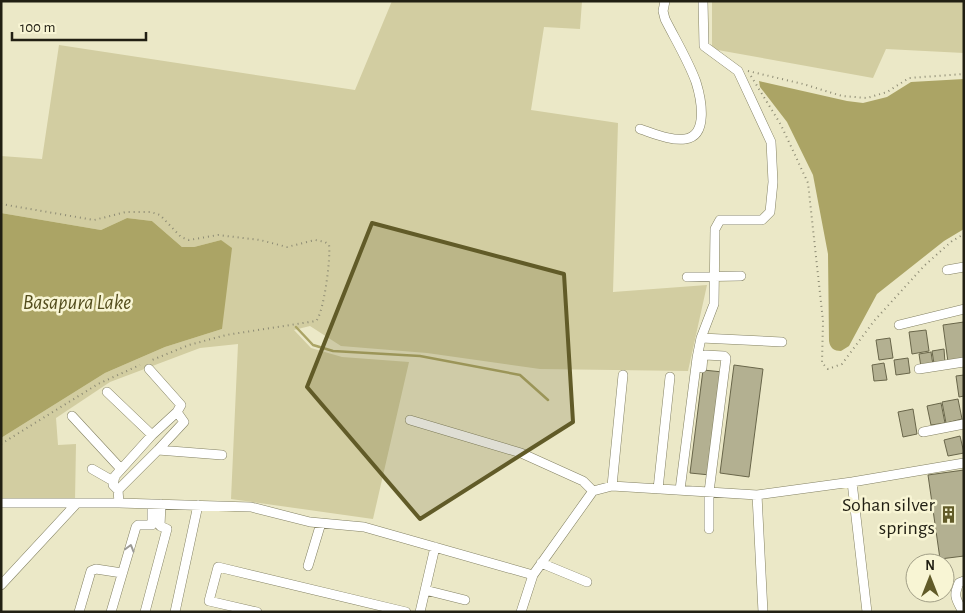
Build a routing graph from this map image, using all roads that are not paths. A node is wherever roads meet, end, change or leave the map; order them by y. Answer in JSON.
{"nodes":[{"id":1,"x":665,"y":1,"type":"edge"},
{"id":2,"x":703,"y":1,"type":"edge"},
{"id":3,"x":640,"y":130,"type":"dead end"},
{"id":4,"x":963,"y":269,"type":"edge"},
{"id":5,"x":947,"y":270,"type":"dead end"},
{"id":6,"x":741,"y":276,"type":"dead end"},
{"id":7,"x":686,"y":277,"type":"dead end"},
{"id":8,"x":715,"y":277,"type":"junction"},
{"id":9,"x":964,"y":309,"type":"edge"},
{"id":10,"x":899,"y":325,"type":"dead end"},
{"id":11,"x":702,"y":338,"type":"junction"},
{"id":12,"x":782,"y":342,"type":"dead end"},
{"id":13,"x":964,"y":362,"type":"edge"},
{"id":14,"x":146,"y":365,"type":"road end"},
{"id":15,"x":919,"y":369,"type":"dead end"},
{"id":16,"x":623,"y":375,"type":"dead end"},
{"id":17,"x":670,"y":377,"type":"dead end"},
{"id":18,"x":107,"y":392,"type":"dead end"},
{"id":19,"x":177,"y":412,"type":"junction"},
{"id":20,"x":72,"y":416,"type":"dead end"},
{"id":21,"x":410,"y":420,"type":"dead end"},
{"id":22,"x":964,"y":424,"type":"edge"},
{"id":23,"x":923,"y":432,"type":"dead end"},
{"id":24,"x":152,"y":435,"type":"junction"},
{"id":25,"x":158,"y":450,"type":"junction"},
{"id":26,"x":222,"y":456,"type":"dead end"},
{"id":27,"x":964,"y":464,"type":"edge"},
{"id":28,"x":92,"y":469,"type":"dead end"},
{"id":29,"x":121,"y":469,"type":"junction"},
{"id":30,"x":113,"y":481,"type":"junction"},
{"id":31,"x":852,"y":482,"type":"junction"},
{"id":32,"x":612,"y":486,"type":"junction"},
{"id":33,"x":658,"y":489,"type":"junction"},
{"id":34,"x":118,"y":490,"type":"junction"},
{"id":35,"x":683,"y":490,"type":"junction"},
{"id":36,"x":594,"y":491,"type":"junction"},
{"id":37,"x":708,"y":492,"type":"junction"},
{"id":38,"x":757,"y":495,"type":"junction"},
{"id":39,"x":77,"y":503,"type":"junction"},
{"id":40,"x":119,"y":503,"type":"junction"},
{"id":41,"x":1,"y":504,"type":"edge"},
{"id":42,"x":157,"y":504,"type":"junction"},
{"id":43,"x":198,"y":505,"type":"junction"},
{"id":44,"x":321,"y":523,"type":"junction"},
{"id":45,"x":156,"y":526,"type":"junction"},
{"id":46,"x":709,"y":529,"type":"dead end"},
{"id":47,"x":435,"y":547,"type":"junction"},
{"id":48,"x":541,"y":563,"type":"junction"},
{"id":49,"x":308,"y":566,"type":"dead end"},
{"id":50,"x":122,"y":573,"type":"junction"},
{"id":51,"x":533,"y":575,"type":"junction"},
{"id":52,"x":964,"y":581,"type":"edge"},
{"id":53,"x":587,"y":582,"type":"dead end"},
{"id":54,"x":1,"y":585,"type":"edge"},
{"id":55,"x":425,"y":590,"type":"junction"},
{"id":56,"x":465,"y":600,"type":"dead end"},
{"id":57,"x":79,"y":612,"type":"edge"},
{"id":58,"x":111,"y":612,"type":"edge"},
{"id":59,"x":145,"y":612,"type":"edge"},
{"id":60,"x":175,"y":612,"type":"edge"},
{"id":61,"x":257,"y":612,"type":"edge"},
{"id":62,"x":406,"y":612,"type":"edge"},
{"id":63,"x":420,"y":612,"type":"edge"},
{"id":64,"x":521,"y":612,"type":"edge"},
{"id":65,"x":763,"y":612,"type":"edge"},
{"id":66,"x":867,"y":612,"type":"edge"},
{"id":67,"x":963,"y":612,"type":"edge"}],
"edges":[{"from":1,"to":3,"type":"street"},
{"from":2,"to":8,"type":"street"},
{"from":4,"to":5,"type":"street"},
{"from":6,"to":8,"type":"street"},
{"from":7,"to":8,"type":"street"},
{"from":8,"to":11,"type":"street"},
{"from":9,"to":10,"type":"street"},
{"from":11,"to":12,"type":"street"},
{"from":11,"to":35,"type":"street"},
{"from":13,"to":15,"type":"street"},
{"from":14,"to":19,"type":"street"},
{"from":16,"to":32,"type":"street"},
{"from":17,"to":33,"type":"street"},
{"from":18,"to":24,"type":"street"},
{"from":19,"to":24,"type":"street"},
{"from":19,"to":25,"type":"street"},
{"from":20,"to":29,"type":"street"},
{"from":21,"to":36,"type":"street"},
{"from":22,"to":23,"type":"street"},
{"from":24,"to":29,"type":"street"},
{"from":25,"to":26,"type":"street"},
{"from":25,"to":34,"type":"street"},
{"from":27,"to":31,"type":"street"},
{"from":28,"to":30,"type":"street"},
{"from":29,"to":30,"type":"street"},
{"from":30,"to":34,"type":"street"},
{"from":31,"to":38,"type":"street"},
{"from":31,"to":66,"type":"street"},
{"from":32,"to":33,"type":"street"},
{"from":32,"to":36,"type":"street"},
{"from":33,"to":35,"type":"street"},
{"from":34,"to":40,"type":"street"},
{"from":35,"to":37,"type":"street"},
{"from":35,"to":37,"type":"street"},
{"from":36,"to":48,"type":"street"},
{"from":37,"to":38,"type":"street"},
{"from":37,"to":46,"type":"street"},
{"from":38,"to":65,"type":"street"},
{"from":39,"to":40,"type":"street"},
{"from":39,"to":41,"type":"street"},
{"from":39,"to":54,"type":"street"},
{"from":40,"to":42,"type":"street"},
{"from":42,"to":43,"type":"street"},
{"from":42,"to":45,"type":"street"},
{"from":43,"to":44,"type":"street"},
{"from":43,"to":60,"type":"street"},
{"from":44,"to":47,"type":"street"},
{"from":44,"to":49,"type":"street"},
{"from":50,"to":45,"type":"street","one_way":true},
{"from":45,"to":59,"type":"street"},
{"from":47,"to":51,"type":"street"},
{"from":47,"to":55,"type":"street"},
{"from":48,"to":51,"type":"street"},
{"from":48,"to":53,"type":"street"},
{"from":50,"to":57,"type":"street"},
{"from":50,"to":58,"type":"street"},
{"from":51,"to":64,"type":"street"},
{"from":52,"to":67,"type":"street"},
{"from":55,"to":56,"type":"street"},
{"from":55,"to":63,"type":"street"},
{"from":61,"to":62,"type":"street"}]}
